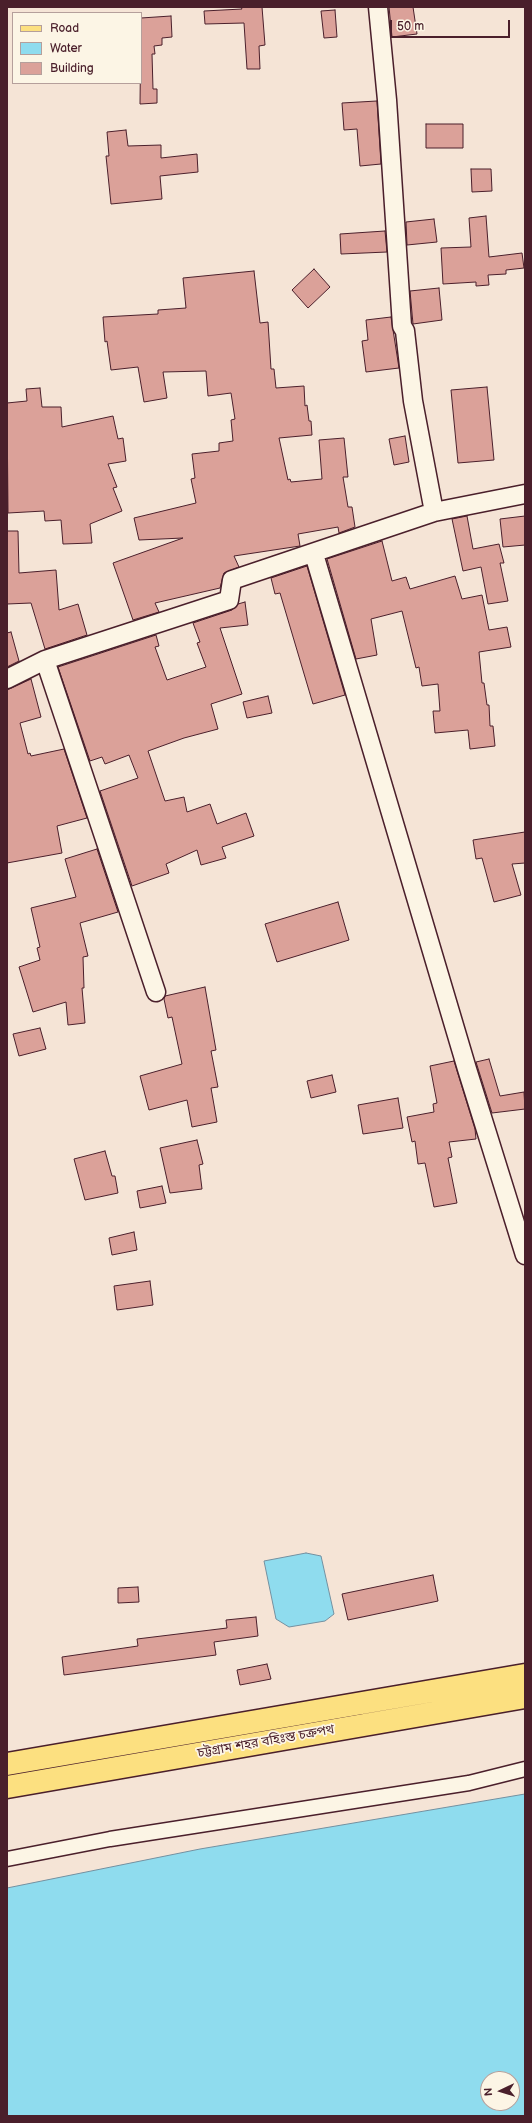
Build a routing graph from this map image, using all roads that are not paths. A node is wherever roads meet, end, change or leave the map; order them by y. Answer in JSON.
{"nodes":[{"id":1,"x":378,"y":7,"type":"edge"},
{"id":2,"x":525,"y":494,"type":"edge"},
{"id":3,"x":434,"y":512,"type":"junction"},
{"id":4,"x":314,"y":554,"type":"junction"},
{"id":5,"x":45,"y":660,"type":"junction"},
{"id":6,"x":7,"y":679,"type":"edge"},
{"id":7,"x":156,"y":992,"type":"dead end"},
{"id":8,"x":525,"y":1254,"type":"edge"},
{"id":9,"x":525,"y":1675,"type":"edge"},
{"id":10,"x":525,"y":1697,"type":"edge"},
{"id":11,"x":7,"y":1764,"type":"edge"},
{"id":12,"x":525,"y":1769,"type":"edge"},
{"id":13,"x":7,"y":1787,"type":"edge"},
{"id":14,"x":7,"y":1859,"type":"edge"}],
"edges":[{"from":1,"to":3,"type":"street"},
{"from":2,"to":3,"type":"street"},
{"from":3,"to":4,"type":"street"},
{"from":4,"to":5,"type":"street"},
{"from":4,"to":8,"type":"street"},
{"from":5,"to":6,"type":"street"},
{"from":5,"to":7,"type":"street"},
{"from":9,"to":11,"type":"main road","name":"চট্টগ্রাম শহর বহিঃস্ত চক্রপথ"},
{"from":10,"to":13,"type":"main road","name":"চট্টগ্রাম শহর বহিঃস্ত চক্রপথ"},
{"from":12,"to":14,"type":"street"}]}
